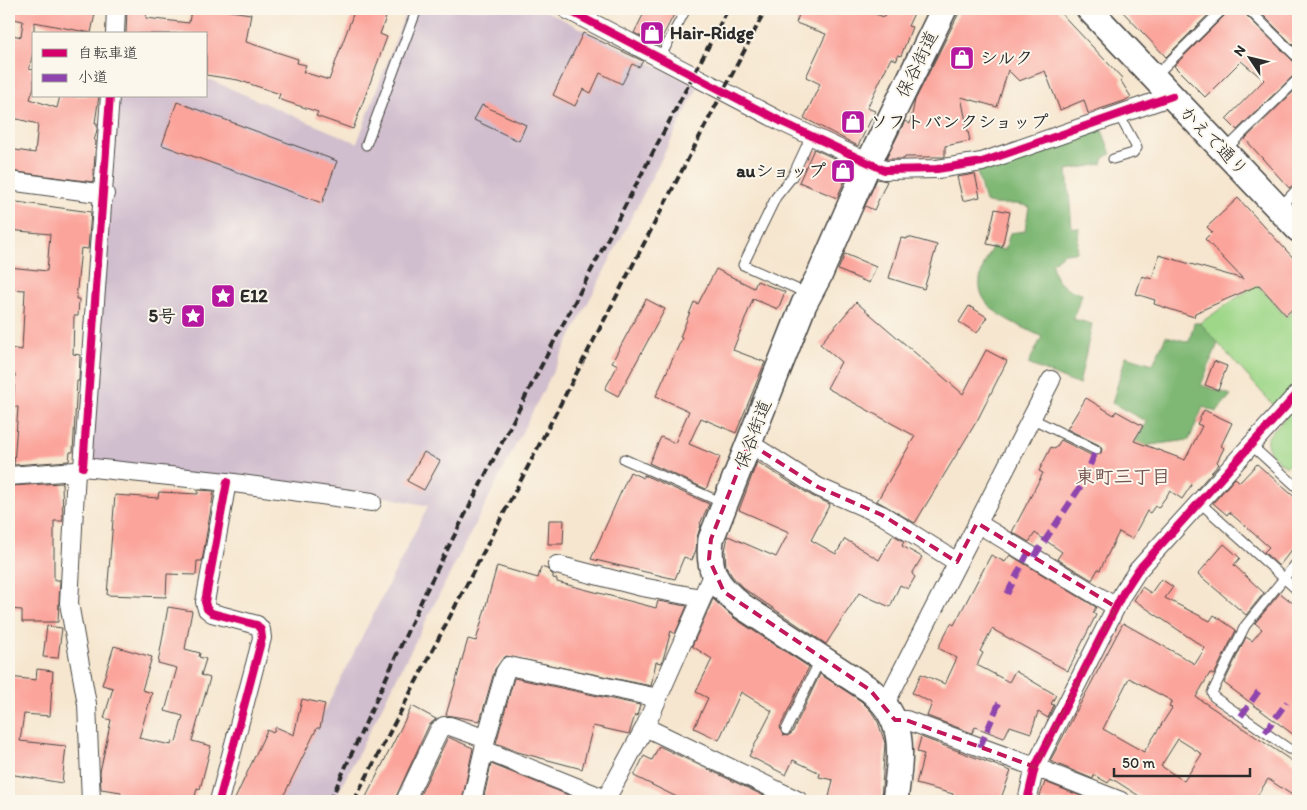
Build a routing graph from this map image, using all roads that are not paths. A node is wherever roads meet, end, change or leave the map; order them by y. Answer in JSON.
{"nodes":[{"id":1,"x":116,"y":9,"type":"edge"},
{"id":2,"x":417,"y":9,"type":"edge"},
{"id":3,"x":566,"y":9,"type":"edge"},
{"id":4,"x":686,"y":9,"type":"edge"},
{"id":5,"x":944,"y":9,"type":"edge"},
{"id":6,"x":1089,"y":9,"type":"edge"},
{"id":7,"x":1223,"y":9,"type":"edge"},
{"id":8,"x":1248,"y":9,"type":"edge"},
{"id":9,"x":115,"y":32,"type":"edge"},
{"id":10,"x":660,"y":56,"type":"junction"},
{"id":11,"x":1298,"y":58,"type":"edge"},
{"id":12,"x":1154,"y":78,"type":"junction"},
{"id":13,"x":1298,"y":79,"type":"edge"},
{"id":14,"x":1172,"y":96,"type":"junction"},
{"id":15,"x":110,"y":98,"type":"edge"},
{"id":16,"x":1119,"y":115,"type":"junction"},
{"id":17,"x":811,"y":136,"type":"junction"},
{"id":18,"x":366,"y":144,"type":"dead end"},
{"id":19,"x":1224,"y":151,"type":"junction"},
{"id":20,"x":1113,"y":158,"type":"dead end"},
{"id":21,"x":869,"y":162,"type":"junction"},
{"id":22,"x":9,"y":181,"type":"edge"},
{"id":23,"x":1298,"y":188,"type":"edge"},
{"id":24,"x":105,"y":194,"type":"junction"},
{"id":25,"x":1278,"y":208,"type":"junction"},
{"id":26,"x":1298,"y":229,"type":"edge"},
{"id":27,"x":809,"y":295,"type":"junction"},
{"id":28,"x":1051,"y":380,"type":"dead end"},
{"id":29,"x":1298,"y":393,"type":"edge"},
{"id":30,"x":1031,"y":418,"type":"junction"},
{"id":31,"x":749,"y":443,"type":"junction"},
{"id":32,"x":1251,"y":445,"type":"junction"},
{"id":33,"x":1096,"y":450,"type":"dead end"},
{"id":34,"x":624,"y":460,"type":"dead end"},
{"id":35,"x":80,"y":469,"type":"junction"},
{"id":36,"x":9,"y":476,"type":"edge"},
{"id":37,"x":227,"y":482,"type":"junction"},
{"id":38,"x":1298,"y":488,"type":"edge"},
{"id":39,"x":1198,"y":501,"type":"junction"},
{"id":40,"x":372,"y":502,"type":"dead end"},
{"id":41,"x":725,"y":504,"type":"junction"},
{"id":42,"x":977,"y":523,"type":"junction"},
{"id":43,"x":1298,"y":561,"type":"edge"},
{"id":44,"x":957,"y":562,"type":"junction"},
{"id":45,"x":557,"y":565,"type":"dead end"},
{"id":46,"x":713,"y":573,"type":"junction"},
{"id":47,"x":1283,"y":578,"type":"junction"},
{"id":48,"x":1298,"y":591,"type":"edge"},
{"id":49,"x":701,"y":598,"type":"junction"},
{"id":50,"x":1116,"y":607,"type":"junction"},
{"id":51,"x":821,"y":658,"type":"junction"},
{"id":52,"x":658,"y":698,"type":"junction"},
{"id":53,"x":890,"y":712,"type":"junction"},
{"id":54,"x":645,"y":727,"type":"junction"},
{"id":55,"x":786,"y":730,"type":"dead end"},
{"id":56,"x":485,"y":744,"type":"junction"},
{"id":57,"x":1298,"y":750,"type":"edge"},
{"id":58,"x":1035,"y":767,"type":"junction"},
{"id":59,"x":605,"y":800,"type":"edge"},
{"id":60,"x":91,"y":801,"type":"edge"},
{"id":61,"x":218,"y":801,"type":"edge"},
{"id":62,"x":405,"y":801,"type":"edge"},
{"id":63,"x":472,"y":801,"type":"edge"},
{"id":64,"x":799,"y":801,"type":"edge"},
{"id":65,"x":895,"y":801,"type":"edge"},
{"id":66,"x":1027,"y":801,"type":"edge"},
{"id":67,"x":1122,"y":801,"type":"edge"}],
"edges":[{"from":1,"to":9,"type":"street"},
{"from":2,"to":18,"type":"lane"},
{"from":3,"to":10,"type":"street"},
{"from":4,"to":10,"type":"lane"},
{"from":5,"to":21,"type":"main road","name":"保谷街道"},
{"from":6,"to":12,"type":"main road","name":"かえで通り"},
{"from":7,"to":12,"type":"lane"},
{"from":8,"to":11,"type":"lane"},
{"from":10,"to":17,"type":"street"},
{"from":12,"to":14,"type":"main road","name":"かえで通り"},
{"from":13,"to":19,"type":"lane"},
{"from":14,"to":16,"type":"street"},
{"from":14,"to":19,"type":"main road","name":"かえで通り"},
{"from":15,"to":24,"type":"street"},
{"from":16,"to":20,"type":"lane"},
{"from":16,"to":21,"type":"street"},
{"from":17,"to":21,"type":"street"},
{"from":17,"to":27,"type":"lane"},
{"from":19,"to":25,"type":"main road","name":"かえで通り"},
{"from":21,"to":27,"type":"main road","name":"保谷街道"},
{"from":22,"to":24,"type":"street"},
{"from":23,"to":25,"type":"lane"},
{"from":24,"to":35,"type":"street"},
{"from":25,"to":26,"type":"main road","name":"かえで通り"},
{"from":27,"to":31,"type":"main road","name":"保谷街道"},
{"from":28,"to":30,"type":"street"},
{"from":29,"to":32,"type":"street"},
{"from":30,"to":33,"type":"lane"},
{"from":30,"to":42,"type":"street"},
{"from":31,"to":41,"type":"main road","name":"保谷街道"},
{"from":31,"to":44,"type":"street"},
{"from":32,"to":38,"type":"lane"},
{"from":32,"to":39,"type":"street"},
{"from":34,"to":41,"type":"lane"},
{"from":35,"to":36,"type":"street"},
{"from":35,"to":37,"type":"street"},
{"from":35,"to":60,"type":"street"},
{"from":37,"to":40,"type":"street"},
{"from":37,"to":61,"type":"street"},
{"from":39,"to":47,"type":"lane"},
{"from":39,"to":50,"type":"street"},
{"from":41,"to":46,"type":"main road","name":"保谷街道"},
{"from":42,"to":44,"type":"street"},
{"from":42,"to":50,"type":"street"},
{"from":43,"to":47,"type":"lane"},
{"from":44,"to":53,"type":"street"},
{"from":45,"to":49,"type":"street"},
{"from":46,"to":49,"type":"street"},
{"from":46,"to":51,"type":"main road","name":"保谷街道"},
{"from":47,"to":48,"type":"lane"},
{"from":47,"to":57,"type":"lane"},
{"from":49,"to":52,"type":"street"},
{"from":50,"to":58,"type":"street"},
{"from":51,"to":53,"type":"main road","name":"保谷街道"},
{"from":51,"to":55,"type":"lane"},
{"from":52,"to":54,"type":"street"},
{"from":52,"to":56,"type":"street"},
{"from":53,"to":58,"type":"street"},
{"from":53,"to":65,"type":"main road"},
{"from":54,"to":59,"type":"street"},
{"from":54,"to":64,"type":"street"},
{"from":56,"to":59,"type":"street"},
{"from":56,"to":62,"type":"street"},
{"from":56,"to":63,"type":"street"},
{"from":58,"to":66,"type":"street"},
{"from":58,"to":67,"type":"street"}]}
